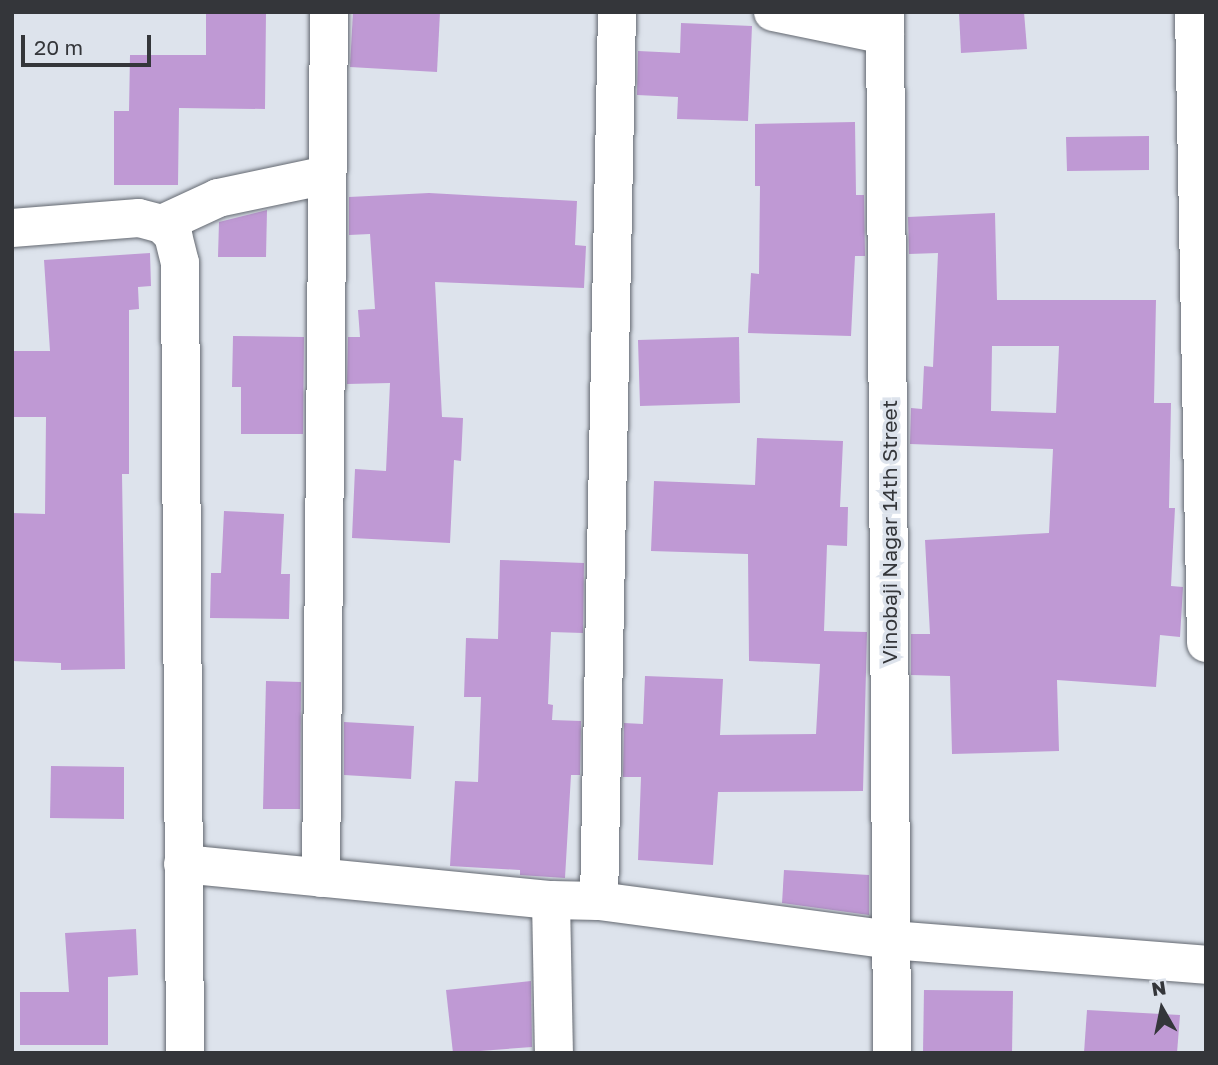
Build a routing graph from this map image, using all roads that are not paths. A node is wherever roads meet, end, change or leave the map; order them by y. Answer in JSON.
{"nodes":[{"id":1,"x":329,"y":12,"type":"edge"},
{"id":2,"x":617,"y":12,"type":"edge"},
{"id":3,"x":773,"y":12,"type":"edge"},
{"id":4,"x":1194,"y":12,"type":"edge"},
{"id":5,"x":885,"y":24,"type":"edge"},
{"id":6,"x":327,"y":175,"type":"junction"},
{"id":7,"x":162,"y":224,"type":"junction"},
{"id":8,"x":12,"y":228,"type":"edge"},
{"id":9,"x":1206,"y":643,"type":"edge"},
{"id":10,"x":183,"y":864,"type":"junction"},
{"id":11,"x":321,"y":878,"type":"junction"},
{"id":12,"x":551,"y":900,"type":"junction"},
{"id":13,"x":600,"y":901,"type":"junction"},
{"id":14,"x":891,"y":940,"type":"junction"},
{"id":15,"x":1206,"y":965,"type":"edge"},
{"id":16,"x":185,"y":1053,"type":"edge"},
{"id":17,"x":554,"y":1053,"type":"edge"},
{"id":18,"x":892,"y":1053,"type":"edge"}],
"edges":[{"from":1,"to":6,"type":"street"},
{"from":2,"to":13,"type":"street"},
{"from":3,"to":5,"type":"street"},
{"from":4,"to":9,"type":"street"},
{"from":5,"to":14,"type":"street","name":"Vinobaji Nagar 14th Street"},
{"from":6,"to":7,"type":"street"},
{"from":6,"to":11,"type":"street"},
{"from":7,"to":8,"type":"street"},
{"from":7,"to":10,"type":"street"},
{"from":10,"to":11,"type":"street"},
{"from":10,"to":16,"type":"street"},
{"from":11,"to":12,"type":"street"},
{"from":12,"to":13,"type":"street"},
{"from":12,"to":17,"type":"street"},
{"from":13,"to":14,"type":"street"},
{"from":14,"to":15,"type":"street"},
{"from":14,"to":18,"type":"street","name":"Vinobaji Nagar 14th Street"}]}
